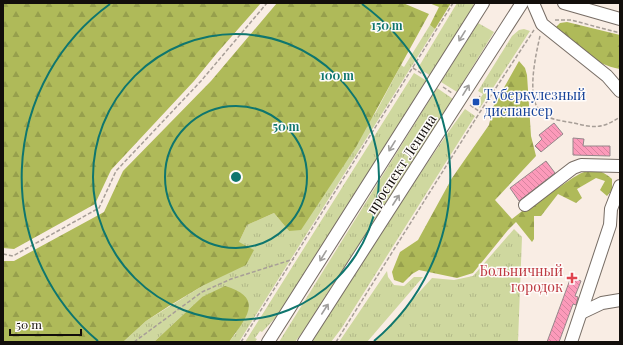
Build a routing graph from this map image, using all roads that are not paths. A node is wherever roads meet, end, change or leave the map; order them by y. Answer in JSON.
{"nodes":[{"id":1,"x":483,"y":3,"type":"edge"},
{"id":2,"x":522,"y":3,"type":"edge"},
{"id":3,"x":533,"y":3,"type":"edge"},
{"id":4,"x":564,"y":3,"type":"edge"},
{"id":5,"x":620,"y":19,"type":"edge"},
{"id":6,"x":620,"y":91,"type":"edge"},
{"id":7,"x":620,"y":166,"type":"edge"},
{"id":8,"x":620,"y":186,"type":"edge"},
{"id":9,"x":525,"y":205,"type":"dead end"},
{"id":10,"x":620,"y":300,"type":"edge"},
{"id":11,"x":581,"y":313,"type":"junction"},
{"id":12,"x":268,"y":342,"type":"edge"},
{"id":13,"x":304,"y":342,"type":"edge"},
{"id":14,"x":571,"y":342,"type":"edge"}],
"edges":[{"from":1,"to":12,"type":"street","name":"проспект Ленина","one_way":true},
{"from":13,"to":2,"type":"street","name":"проспект Ленина","one_way":true},
{"from":3,"to":6,"type":"street"},
{"from":4,"to":5,"type":"street"},
{"from":7,"to":9,"type":"street"},
{"from":8,"to":11,"type":"street"},
{"from":10,"to":11,"type":"street"},
{"from":11,"to":14,"type":"street"}]}
